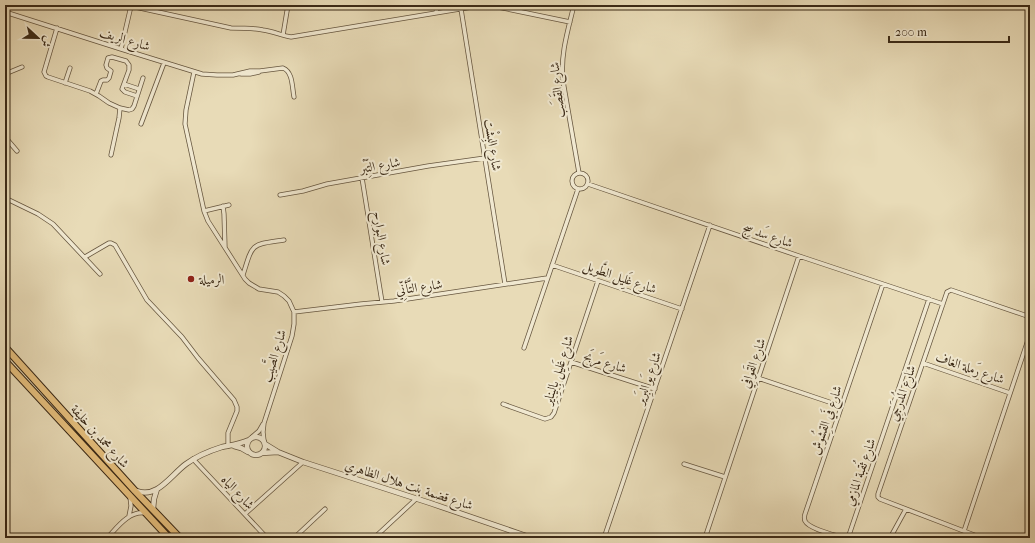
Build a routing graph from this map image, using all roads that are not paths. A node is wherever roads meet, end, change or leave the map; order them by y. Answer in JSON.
{"nodes":[{"id":1,"x":288,"y":5,"type":"edge"},
{"id":2,"x":437,"y":5,"type":"edge"},
{"id":3,"x":484,"y":5,"type":"edge"},
{"id":4,"x":488,"y":5,"type":"edge"},
{"id":5,"x":574,"y":5,"type":"edge"},
{"id":6,"x":129,"y":6,"type":"edge"},
{"id":7,"x":461,"y":9,"type":"junction"},
{"id":8,"x":5,"y":12,"type":"edge"},
{"id":9,"x":436,"y":13,"type":"junction"},
{"id":10,"x":570,"y":22,"type":"junction"},
{"id":11,"x":57,"y":28,"type":"junction"},
{"id":12,"x":283,"y":36,"type":"junction"},
{"id":13,"x":121,"y":49,"type":"junction"},
{"id":14,"x":164,"y":62,"type":"junction"},
{"id":15,"x":22,"y":67,"type":"dead end"},
{"id":16,"x":70,"y":68,"type":"dead end"},
{"id":17,"x":194,"y":72,"type":"junction"},
{"id":18,"x":5,"y":74,"type":"edge"},
{"id":19,"x":143,"y":78,"type":"dead end"},
{"id":20,"x":65,"y":83,"type":"junction"},
{"id":21,"x":124,"y":84,"type":"junction"},
{"id":22,"x":139,"y":89,"type":"junction"},
{"id":23,"x":96,"y":94,"type":"junction"},
{"id":24,"x":137,"y":96,"type":"junction"},
{"id":25,"x":294,"y":97,"type":"dead end"},
{"id":26,"x":120,"y":108,"type":"junction"},
{"id":27,"x":141,"y":124,"type":"dead end"},
{"id":28,"x":5,"y":137,"type":"edge"},
{"id":29,"x":17,"y":151,"type":"dead end"},
{"id":30,"x":111,"y":155,"type":"dead end"},
{"id":31,"x":485,"y":158,"type":"junction"},
{"id":32,"x":579,"y":173,"type":"junction"},
{"id":33,"x":362,"y":178,"type":"junction"},
{"id":34,"x":588,"y":184,"type":"junction"},
{"id":35,"x":578,"y":189,"type":"junction"},
{"id":36,"x":280,"y":195,"type":"dead end"},
{"id":37,"x":5,"y":198,"type":"edge"},
{"id":38,"x":229,"y":205,"type":"dead end"},
{"id":39,"x":223,"y":206,"type":"junction"},
{"id":40,"x":204,"y":211,"type":"junction"},
{"id":41,"x":710,"y":225,"type":"junction"},
{"id":42,"x":284,"y":240,"type":"dead end"},
{"id":43,"x":225,"y":248,"type":"junction"},
{"id":44,"x":800,"y":256,"type":"junction"},
{"id":45,"x":85,"y":257,"type":"junction"},
{"id":46,"x":552,"y":265,"type":"junction"},
{"id":47,"x":100,"y":274,"type":"dead end"},
{"id":48,"x":243,"y":275,"type":"junction"},
{"id":49,"x":547,"y":278,"type":"junction"},
{"id":50,"x":598,"y":281,"type":"junction"},
{"id":51,"x":506,"y":284,"type":"junction"},
{"id":52,"x":883,"y":284,"type":"junction"},
{"id":53,"x":929,"y":299,"type":"junction"},
{"id":54,"x":382,"y":302,"type":"junction"},
{"id":55,"x":942,"y":304,"type":"junction"},
{"id":56,"x":682,"y":309,"type":"junction"},
{"id":57,"x":294,"y":312,"type":"junction"},
{"id":58,"x":1030,"y":317,"type":"edge"},
{"id":59,"x":1030,"y":334,"type":"edge"},
{"id":60,"x":5,"y":347,"type":"edge"},
{"id":61,"x":524,"y":348,"type":"dead end"},
{"id":62,"x":5,"y":361,"type":"edge"},
{"id":63,"x":571,"y":362,"type":"junction"},
{"id":64,"x":923,"y":363,"type":"junction"},
{"id":65,"x":758,"y":378,"type":"junction"},
{"id":66,"x":654,"y":389,"type":"junction"},
{"id":67,"x":1010,"y":393,"type":"junction"},
{"id":68,"x":503,"y":404,"type":"dead end"},
{"id":69,"x":841,"y":406,"type":"junction"},
{"id":70,"x":264,"y":423,"type":"junction"},
{"id":71,"x":251,"y":438,"type":"junction"},
{"id":72,"x":265,"y":443,"type":"junction"},
{"id":73,"x":229,"y":446,"type":"junction"},
{"id":74,"x":248,"y":452,"type":"junction"},
{"id":75,"x":278,"y":452,"type":"junction"},
{"id":76,"x":262,"y":453,"type":"junction"},
{"id":77,"x":193,"y":459,"type":"junction"},
{"id":78,"x":303,"y":462,"type":"junction"},
{"id":79,"x":684,"y":464,"type":"dead end"},
{"id":80,"x":725,"y":477,"type":"junction"},
{"id":81,"x":157,"y":489,"type":"junction"},
{"id":82,"x":135,"y":490,"type":"junction"},
{"id":83,"x":128,"y":494,"type":"junction"},
{"id":84,"x":416,"y":499,"type":"junction"},
{"id":85,"x":325,"y":508,"type":"dead end"},
{"id":86,"x":153,"y":509,"type":"junction"},
{"id":87,"x":906,"y":509,"type":"junction"},
{"id":88,"x":146,"y":513,"type":"junction"},
{"id":89,"x":245,"y":514,"type":"junction"},
{"id":90,"x":128,"y":517,"type":"junction"},
{"id":91,"x":964,"y":531,"type":"junction"},
{"id":92,"x":517,"y":533,"type":"junction"},
{"id":93,"x":107,"y":538,"type":"edge"},
{"id":94,"x":169,"y":538,"type":"edge"},
{"id":95,"x":180,"y":538,"type":"edge"},
{"id":96,"x":267,"y":538,"type":"edge"},
{"id":97,"x":294,"y":538,"type":"edge"},
{"id":98,"x":374,"y":538,"type":"edge"},
{"id":99,"x":512,"y":538,"type":"edge"},
{"id":100,"x":532,"y":538,"type":"edge"},
{"id":101,"x":604,"y":538,"type":"edge"},
{"id":102,"x":704,"y":538,"type":"edge"},
{"id":103,"x":844,"y":538,"type":"edge"},
{"id":104,"x":848,"y":538,"type":"edge"},
{"id":105,"x":890,"y":538,"type":"edge"},
{"id":106,"x":982,"y":538,"type":"edge"}],
"edges":[{"from":1,"to":12,"type":"street"},
{"from":2,"to":9,"type":"street"},
{"from":3,"to":7,"type":"street"},
{"from":4,"to":10,"type":"street"},
{"from":5,"to":10,"type":"street","name":"شارع القَصَب"},
{"from":6,"to":12,"type":"street"},
{"from":6,"to":13,"type":"street"},
{"from":7,"to":9,"type":"street"},
{"from":7,"to":31,"type":"street","name":"شارع البِشْت"},
{"from":8,"to":11,"type":"street","name":"شارع الريف"},
{"from":9,"to":12,"type":"street"},
{"from":10,"to":32,"type":"street","name":"شارع القَصَب"},
{"from":11,"to":13,"type":"street","name":"شارع الريف"},
{"from":11,"to":20,"type":"street"},
{"from":13,"to":14,"type":"street","name":"شارع الريف"},
{"from":14,"to":17,"type":"street","name":"شارع الريف"},
{"from":14,"to":27,"type":"street"},
{"from":15,"to":18,"type":"street"},
{"from":16,"to":20,"type":"street"},
{"from":17,"to":25,"type":"street","name":"شارع الريف"},
{"from":17,"to":40,"type":"street"},
{"from":19,"to":22,"type":"street"},
{"from":20,"to":23,"type":"street"},
{"from":21,"to":22,"type":"street"},
{"from":21,"to":23,"type":"street"},
{"from":21,"to":24,"type":"street"},
{"from":22,"to":24,"type":"street"},
{"from":23,"to":26,"type":"street"},
{"from":24,"to":26,"type":"street"},
{"from":26,"to":30,"type":"street"},
{"from":28,"to":29,"type":"street"},
{"from":31,"to":33,"type":"street","name":"شارع التِّبْر"},
{"from":31,"to":51,"type":"street","name":"شارع البِشْت"},
{"from":32,"to":34,"type":"street"},
{"from":32,"to":35,"type":"street"},
{"from":33,"to":36,"type":"street","name":"شارع التِّبْر"},
{"from":33,"to":54,"type":"street","name":"شارع البوارح"},
{"from":34,"to":35,"type":"street"},
{"from":34,"to":41,"type":"street","name":"شارع سَد سِج"},
{"from":35,"to":46,"type":"street"},
{"from":37,"to":45,"type":"street"},
{"from":38,"to":39,"type":"street"},
{"from":39,"to":40,"type":"street"},
{"from":39,"to":43,"type":"street"},
{"from":40,"to":43,"type":"street"},
{"from":41,"to":44,"type":"street","name":"شارع سَد سِج"},
{"from":41,"to":56,"type":"street","name":"شارع يَو البِرَير"},
{"from":42,"to":48,"type":"street"},
{"from":43,"to":48,"type":"street"},
{"from":44,"to":52,"type":"street","name":"شارع سَد سِج"},
{"from":44,"to":65,"type":"street","name":"شارع القَوافِي"},
{"from":45,"to":47,"type":"street"},
{"from":45,"to":73,"type":"street"},
{"from":46,"to":49,"type":"street"},
{"from":46,"to":50,"type":"street","name":"شارع غَلِيل الطَّويل"},
{"from":48,"to":57,"type":"street"},
{"from":49,"to":51,"type":"street","name":"شارع التَّأنِّي"},
{"from":49,"to":61,"type":"street"},
{"from":50,"to":56,"type":"street","name":"شارع غَلِيل الطَّويل"},
{"from":50,"to":63,"type":"street","name":"شارع غَلِيل بِاليِنايِر"},
{"from":51,"to":54,"type":"street","name":"شارع التَّأنِّي"},
{"from":52,"to":53,"type":"street","name":"شارع سَد سِج"},
{"from":52,"to":69,"type":"street","name":"شارع فَي القِشُوش"},
{"from":53,"to":55,"type":"street","name":"شارع سَد سِج"},
{"from":53,"to":104,"type":"street","name":"شارع ثُقبة المازمي"},
{"from":54,"to":57,"type":"street","name":"شارع التَّأنِّي"},
{"from":55,"to":58,"type":"street","name":"شارع المُدرَجِي"},
{"from":55,"to":64,"type":"street","name":"شارع المُدرَجِي"},
{"from":56,"to":66,"type":"street","name":"شارع يَو البِرَير"},
{"from":57,"to":70,"type":"street","name":"شارع الصَّيب"},
{"from":59,"to":67,"type":"street"},
{"from":60,"to":82,"type":"highway","name":"شارع محمد بن خليفة"},
{"from":62,"to":83,"type":"highway","name":"شارع محمد بن خليفة"},
{"from":63,"to":66,"type":"street","name":"شارع مَربَح"},
{"from":63,"to":68,"type":"street","name":"شارع غَلِيل بِاليِنايِر"},
{"from":64,"to":67,"type":"street","name":"شارع رَملة الغاف"},
{"from":64,"to":87,"type":"street","name":"شارع المُدرَجِي"},
{"from":65,"to":69,"type":"street"},
{"from":65,"to":80,"type":"street","name":"شارع القَوافِي"},
{"from":66,"to":101,"type":"street","name":"شارع يَو البِرَير"},
{"from":67,"to":91,"type":"street"},
{"from":69,"to":103,"type":"street","name":"شارع فَي القِشُوش"},
{"from":70,"to":71,"type":"street","name":"شارع الصَّيب"},
{"from":70,"to":72,"type":"street","name":"شارع الصَّيب"},
{"from":71,"to":72,"type":"street"},
{"from":71,"to":73,"type":"street"},
{"from":71,"to":74,"type":"street"},
{"from":72,"to":75,"type":"street","name":"شارع قضمة بنت هلال الظاهري"},
{"from":72,"to":76,"type":"street"},
{"from":73,"to":74,"type":"street"},
{"from":73,"to":77,"type":"street"},
{"from":74,"to":76,"type":"street"},
{"from":75,"to":76,"type":"street","name":"شارع قضمة بنت هلال الظاهري"},
{"from":75,"to":78,"type":"street","name":"شارع قضمة بنت هلال الظاهري"},
{"from":77,"to":81,"type":"street"},
{"from":77,"to":89,"type":"street","name":"شارع الياه"},
{"from":78,"to":84,"type":"street","name":"شارع قضمة بنت هلال الظاهري"},
{"from":78,"to":89,"type":"street"},
{"from":79,"to":80,"type":"street"},
{"from":80,"to":102,"type":"street","name":"شارع القَوافِي"},
{"from":81,"to":82,"type":"street"},
{"from":81,"to":86,"type":"street"},
{"from":82,"to":86,"type":"highway","name":"شارع محمد بن خليفة"},
{"from":83,"to":88,"type":"highway","name":"شارع محمد بن خليفة"},
{"from":83,"to":90,"type":"street"},
{"from":84,"to":92,"type":"street","name":"شارع قضمة بنت هلال الظاهري"},
{"from":84,"to":98,"type":"street"},
{"from":85,"to":97,"type":"street"},
{"from":86,"to":95,"type":"highway","name":"شارع محمد بن خليفة"},
{"from":87,"to":91,"type":"street","name":"شارع المُدرَجِي"},
{"from":87,"to":105,"type":"street"},
{"from":88,"to":90,"type":"street"},
{"from":88,"to":94,"type":"highway","name":"شارع محمد بن خليفة"},
{"from":89,"to":96,"type":"street","name":"شارع الياه"},
{"from":90,"to":93,"type":"street"},
{"from":91,"to":106,"type":"street","name":"شارع المُدرَجِي"},
{"from":92,"to":99,"type":"street"},
{"from":92,"to":100,"type":"street","name":"شارع قضمة بنت هلال الظاهري"}]}
